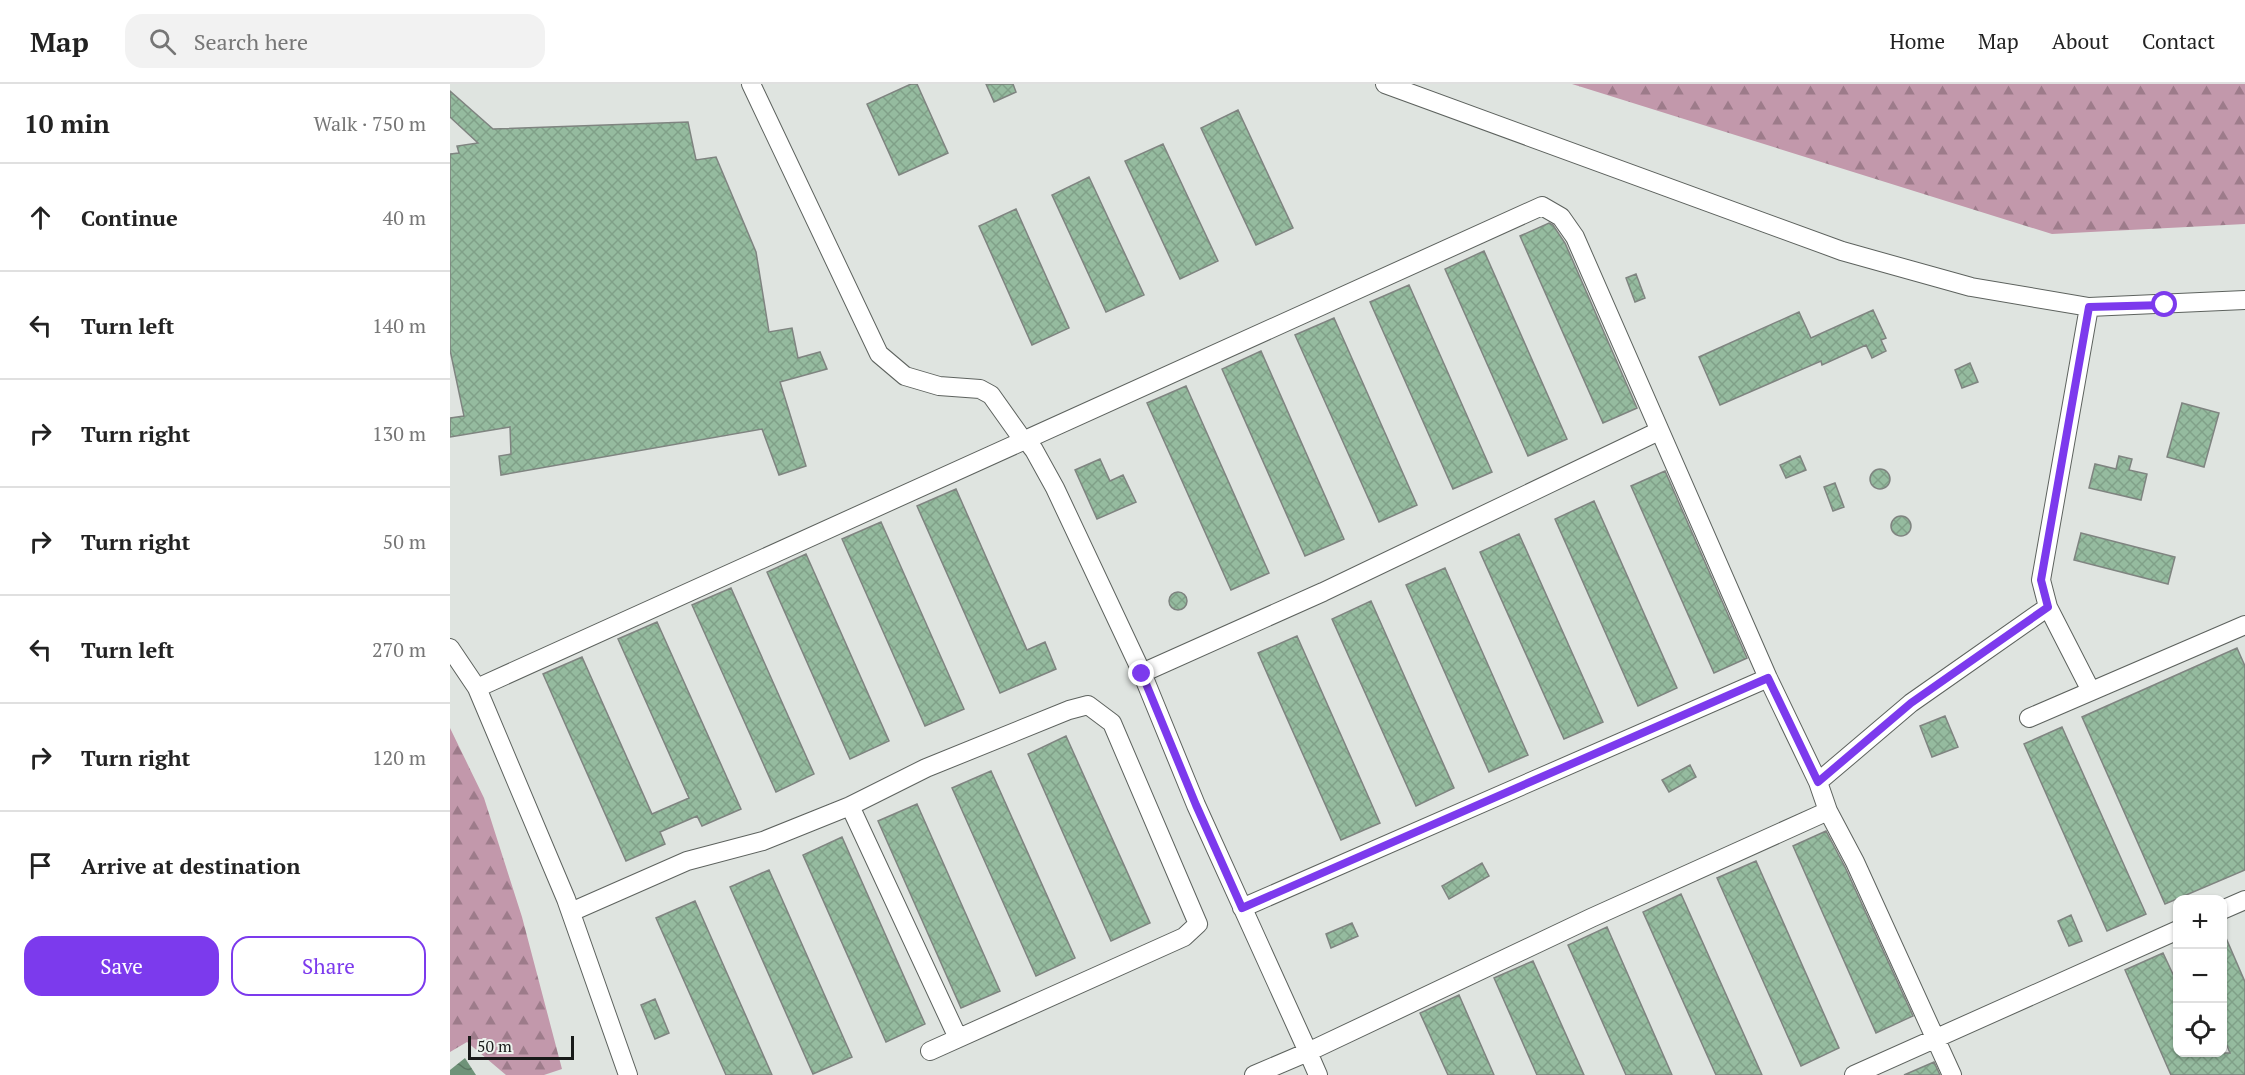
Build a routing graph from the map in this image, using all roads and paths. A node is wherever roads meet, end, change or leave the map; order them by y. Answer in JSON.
{"nodes":[{"id":1,"x":751,"y":84,"type":"edge"},
{"id":2,"x":1385,"y":84,"type":"edge"},
{"id":3,"x":2245,"y":300,"type":"edge"},
{"id":4,"x":2089,"y":307,"type":"junction"},
{"id":5,"x":1659,"y":431,"type":"junction"},
{"id":6,"x":1023,"y":440,"type":"junction"},
{"id":7,"x":2048,"y":607,"type":"junction"},
{"id":8,"x":2245,"y":625,"type":"edge"},
{"id":9,"x":450,"y":648,"type":"edge"},
{"id":10,"x":1142,"y":674,"type":"junction"},
{"id":11,"x":1768,"y":678,"type":"junction"},
{"id":12,"x":477,"y":688,"type":"junction"},
{"id":13,"x":2091,"y":691,"type":"junction"},
{"id":14,"x":2029,"y":718,"type":"dead end"},
{"id":15,"x":1818,"y":782,"type":"junction"},
{"id":16,"x":850,"y":806,"type":"junction"},
{"id":17,"x":1827,"y":811,"type":"junction"},
{"id":18,"x":2245,"y":900,"type":"edge"},
{"id":19,"x":1242,"y":908,"type":"junction"},
{"id":20,"x":2227,"y":908,"type":"edge"},
{"id":21,"x":571,"y":912,"type":"junction"},
{"id":22,"x":2173,"y":932,"type":"edge"},
{"id":23,"x":958,"y":1038,"type":"junction"},
{"id":24,"x":1936,"y":1039,"type":"junction"},
{"id":25,"x":930,"y":1051,"type":"dead end"},
{"id":26,"x":1308,"y":1052,"type":"junction"},
{"id":27,"x":628,"y":1075,"type":"edge"},
{"id":28,"x":1254,"y":1075,"type":"edge"},
{"id":29,"x":1318,"y":1075,"type":"edge"},
{"id":30,"x":1854,"y":1075,"type":"edge"},
{"id":31,"x":1952,"y":1075,"type":"edge"}],
"edges":[{"from":1,"to":6,"type":"lane"},
{"from":2,"to":4,"type":"lane"},
{"from":3,"to":4,"type":"lane"},
{"from":4,"to":7,"type":"lane"},
{"from":5,"to":6,"type":"lane"},
{"from":5,"to":10,"type":"lane"},
{"from":5,"to":11,"type":"lane"},
{"from":6,"to":10,"type":"lane"},
{"from":6,"to":12,"type":"lane"},
{"from":7,"to":13,"type":"lane"},
{"from":7,"to":15,"type":"lane"},
{"from":8,"to":13,"type":"lane"},
{"from":9,"to":12,"type":"lane"},
{"from":10,"to":19,"type":"lane"},
{"from":11,"to":15,"type":"lane"},
{"from":11,"to":19,"type":"lane"},
{"from":12,"to":21,"type":"lane"},
{"from":13,"to":14,"type":"lane"},
{"from":15,"to":17,"type":"lane"},
{"from":16,"to":21,"type":"lane"},
{"from":16,"to":23,"type":"lane"},
{"from":16,"to":23,"type":"lane"},
{"from":17,"to":24,"type":"lane"},
{"from":17,"to":26,"type":"lane"},
{"from":18,"to":20,"type":"lane"},
{"from":19,"to":26,"type":"lane"},
{"from":21,"to":27,"type":"lane"},
{"from":22,"to":24,"type":"lane"},
{"from":23,"to":25,"type":"lane"},
{"from":24,"to":30,"type":"lane"},
{"from":24,"to":31,"type":"lane"},
{"from":26,"to":28,"type":"lane"},
{"from":26,"to":29,"type":"lane"}]}
